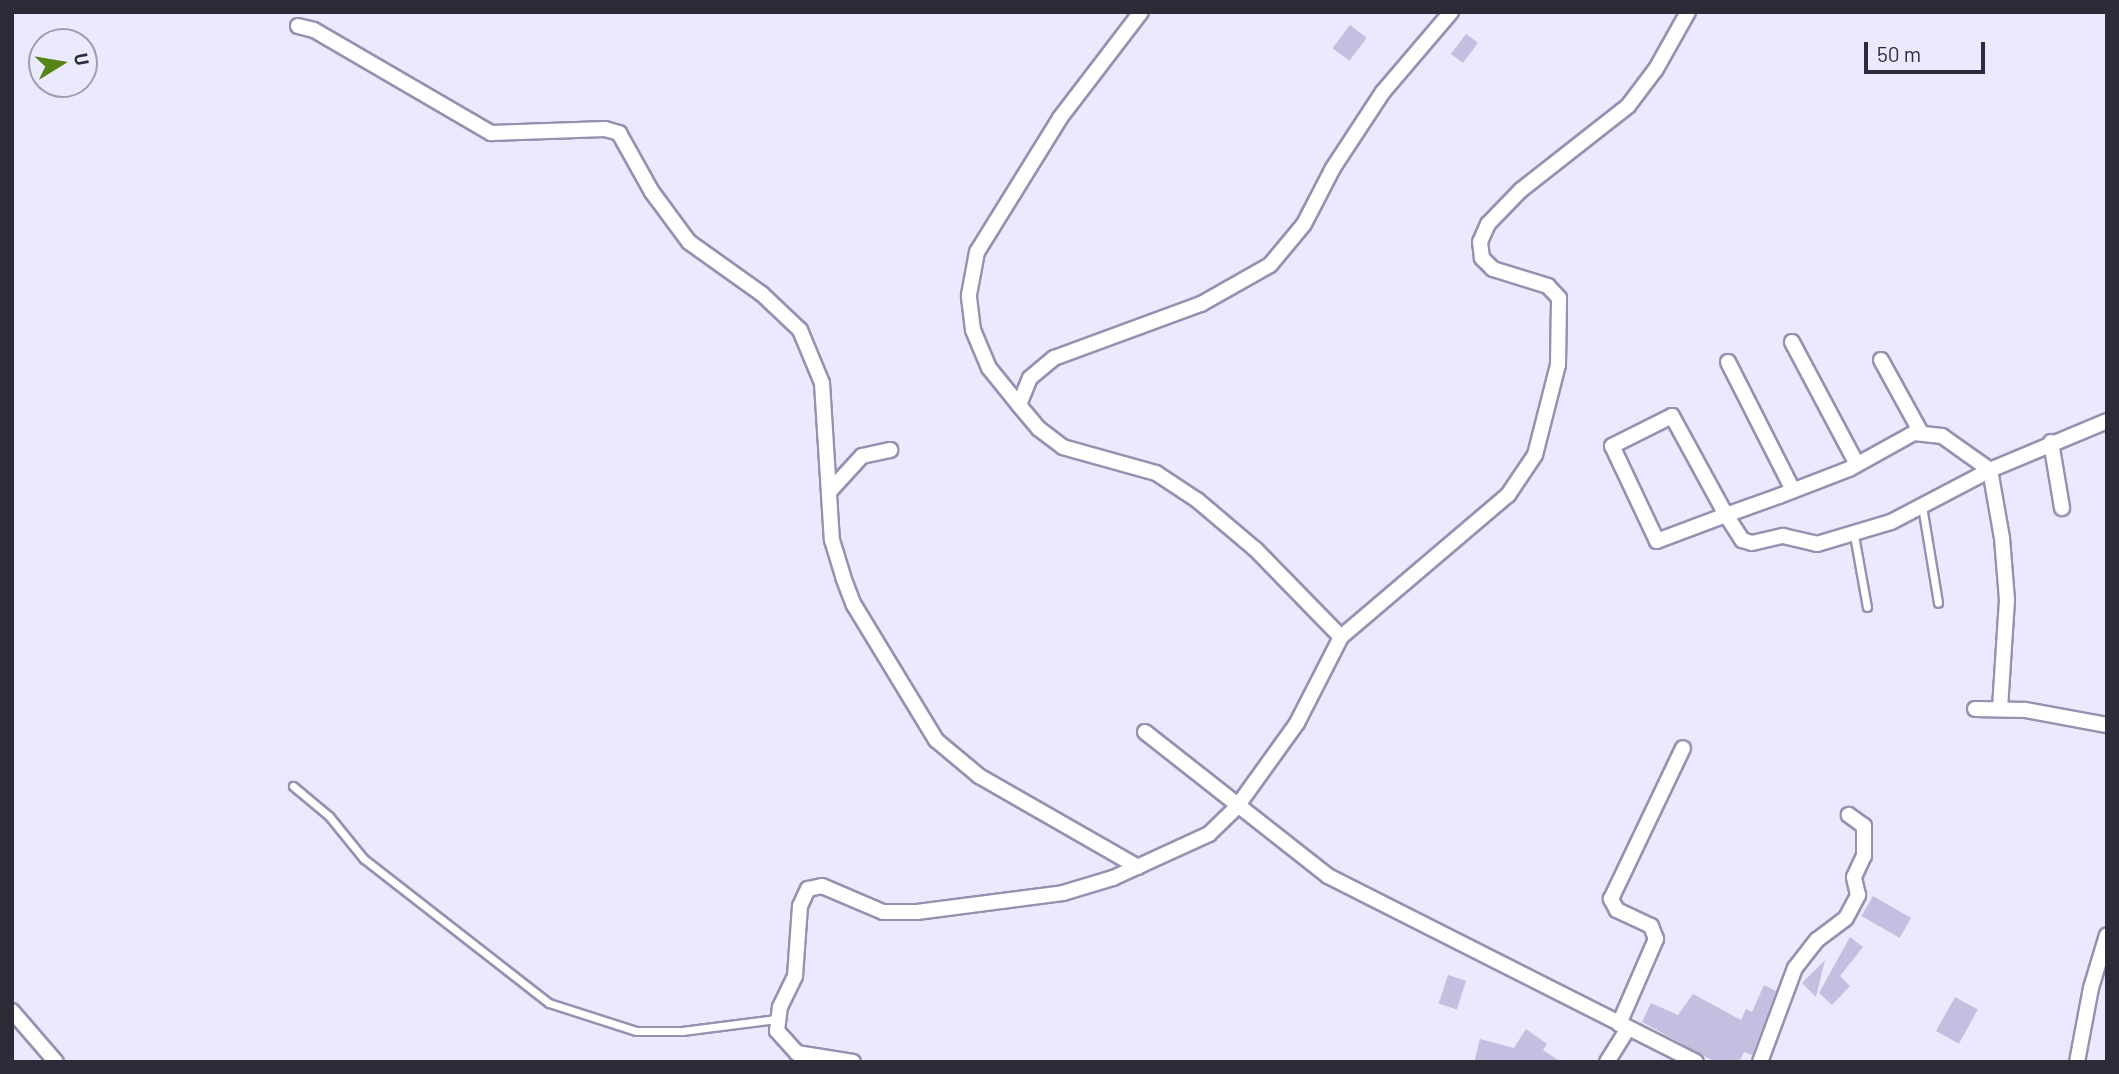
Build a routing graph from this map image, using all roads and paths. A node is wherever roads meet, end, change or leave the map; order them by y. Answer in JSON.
{"nodes":[{"id":1,"x":1141,"y":12,"type":"edge"},
{"id":2,"x":1451,"y":12,"type":"edge"},
{"id":3,"x":1688,"y":12,"type":"edge"},
{"id":4,"x":298,"y":26,"type":"dead end"},
{"id":5,"x":1792,"y":342,"type":"dead end"},
{"id":6,"x":1881,"y":360,"type":"dead end"},
{"id":7,"x":1728,"y":362,"type":"dead end"},
{"id":8,"x":1019,"y":405,"type":"junction"},
{"id":9,"x":2107,"y":421,"type":"edge"},
{"id":10,"x":1920,"y":432,"type":"junction"},
{"id":11,"x":2052,"y":442,"type":"junction"},
{"id":12,"x":890,"y":450,"type":"dead end"},
{"id":13,"x":1857,"y":464,"type":"junction"},
{"id":14,"x":1990,"y":470,"type":"junction"},
{"id":15,"x":1793,"y":490,"type":"junction"},
{"id":16,"x":829,"y":492,"type":"junction"},
{"id":17,"x":1922,"y":506,"type":"junction"},
{"id":18,"x":2062,"y":508,"type":"dead end"},
{"id":19,"x":1726,"y":515,"type":"junction"},
{"id":20,"x":1854,"y":536,"type":"junction"},
{"id":21,"x":1938,"y":603,"type":"dead end"},
{"id":22,"x":1867,"y":607,"type":"dead end"},
{"id":23,"x":1341,"y":637,"type":"junction"},
{"id":24,"x":2000,"y":708,"type":"junction"},
{"id":25,"x":1975,"y":709,"type":"dead end"},
{"id":26,"x":2107,"y":725,"type":"edge"},
{"id":27,"x":1145,"y":732,"type":"dead end"},
{"id":28,"x":1683,"y":748,"type":"dead end"},
{"id":29,"x":293,"y":786,"type":"dead end"},
{"id":30,"x":1236,"y":808,"type":"junction"},
{"id":31,"x":1849,"y":815,"type":"dead end"},
{"id":32,"x":1138,"y":867,"type":"junction"},
{"id":33,"x":2107,"y":936,"type":"edge"},
{"id":34,"x":12,"y":1010,"type":"edge"},
{"id":35,"x":776,"y":1019,"type":"junction"},
{"id":36,"x":1624,"y":1027,"type":"junction"},
{"id":37,"x":55,"y":1062,"type":"edge"},
{"id":38,"x":853,"y":1062,"type":"edge"},
{"id":39,"x":1607,"y":1062,"type":"edge"},
{"id":40,"x":1696,"y":1062,"type":"edge"},
{"id":41,"x":1760,"y":1062,"type":"edge"},
{"id":42,"x":2077,"y":1062,"type":"edge"}],
"edges":[{"from":1,"to":8,"type":"street"},
{"from":2,"to":8,"type":"street"},
{"from":3,"to":23,"type":"street"},
{"from":4,"to":16,"type":"street"},
{"from":5,"to":13,"type":"street"},
{"from":6,"to":10,"type":"street"},
{"from":7,"to":15,"type":"street"},
{"from":8,"to":23,"type":"street"},
{"from":9,"to":11,"type":"street"},
{"from":10,"to":13,"type":"street"},
{"from":10,"to":14,"type":"street"},
{"from":11,"to":14,"type":"street"},
{"from":11,"to":18,"type":"street"},
{"from":12,"to":16,"type":"street"},
{"from":13,"to":15,"type":"street"},
{"from":14,"to":17,"type":"street"},
{"from":14,"to":24,"type":"street"},
{"from":15,"to":19,"type":"street"},
{"from":16,"to":32,"type":"street"},
{"from":17,"to":20,"type":"street"},
{"from":17,"to":21,"type":"lane"},
{"from":19,"to":19,"type":"street"},
{"from":19,"to":20,"type":"street"},
{"from":20,"to":22,"type":"lane"},
{"from":23,"to":30,"type":"street"},
{"from":24,"to":25,"type":"street"},
{"from":24,"to":26,"type":"street"},
{"from":27,"to":30,"type":"street"},
{"from":28,"to":36,"type":"street"},
{"from":29,"to":35,"type":"lane"},
{"from":30,"to":32,"type":"street"},
{"from":30,"to":36,"type":"street"},
{"from":31,"to":41,"type":"street"},
{"from":32,"to":35,"type":"street"},
{"from":33,"to":42,"type":"street"},
{"from":34,"to":37,"type":"street"},
{"from":35,"to":38,"type":"street"},
{"from":36,"to":39,"type":"street"},
{"from":36,"to":40,"type":"street"}]}
